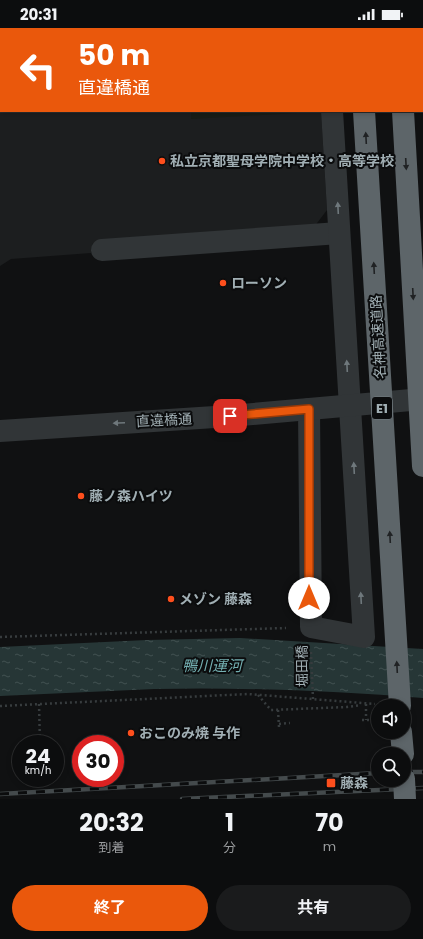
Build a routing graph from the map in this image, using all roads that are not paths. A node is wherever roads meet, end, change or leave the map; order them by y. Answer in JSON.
{"nodes":[{"id":1,"x":332,"y":112,"type":"edge"},
{"id":2,"x":364,"y":112,"type":"edge"},
{"id":3,"x":403,"y":112,"type":"edge"},
{"id":4,"x":339,"y":233,"type":"junction"},
{"id":5,"x":102,"y":250,"type":"dead end"},
{"id":6,"x":423,"y":399,"type":"edge"},
{"id":7,"x":350,"y":405,"type":"junction"},
{"id":8,"x":309,"y":409,"type":"junction"},
{"id":9,"x":0,"y":431,"type":"edge"},
{"id":10,"x":423,"y":466,"type":"edge"},
{"id":11,"x":400,"y":699,"type":"edge"},
{"id":12,"x":404,"y":787,"type":"edge"},
{"id":13,"x":405,"y":799,"type":"edge"}],
"edges":[{"from":4,"to":1,"type":"street","one_way":true},
{"from":11,"to":2,"type":"highway","name":"名神高速道路","number":"E1","one_way":true,"bridge":true},
{"from":3,"to":10,"type":"highway","one_way":true,"bridge":true},
{"from":4,"to":5,"type":"street"},
{"from":7,"to":4,"type":"street","one_way":true},
{"from":6,"to":7,"type":"street","name":"直違橋通"},
{"from":7,"to":8,"type":"street","name":"直違橋通"},
{"from":8,"to":7,"type":"street","one_way":true},
{"from":8,"to":9,"type":"street","name":"直違橋通","one_way":true},
{"from":12,"to":13,"type":"highway","bridge":true}]}
